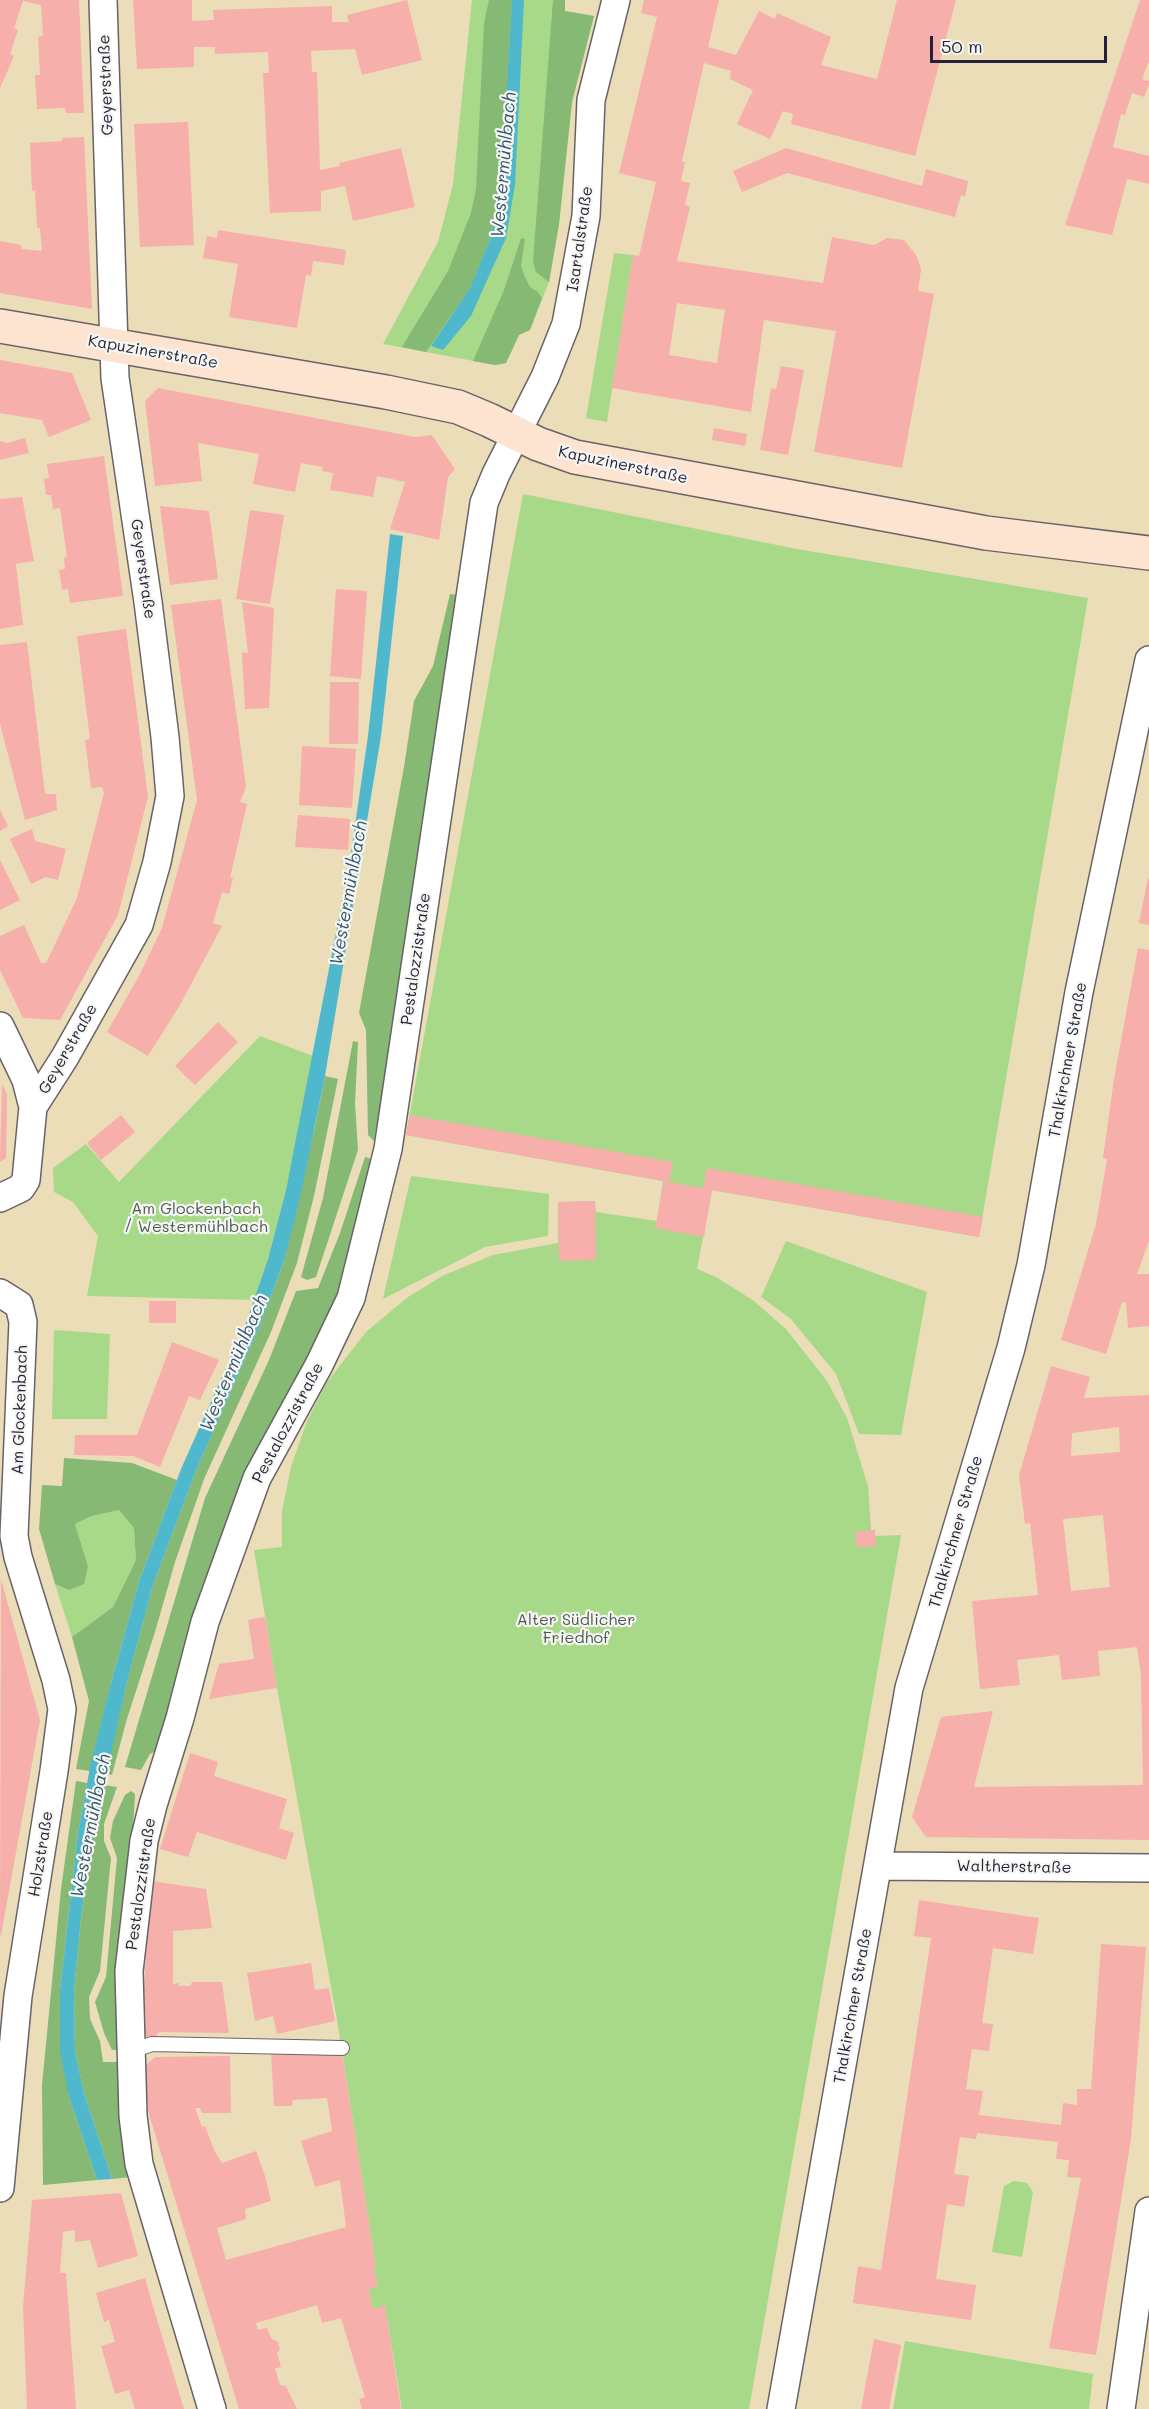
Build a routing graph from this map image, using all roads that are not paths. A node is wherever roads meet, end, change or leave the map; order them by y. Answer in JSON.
{"nodes":[{"id":1,"x":104,"y":0,"type":"edge"},
{"id":2,"x":616,"y":0,"type":"edge"},
{"id":3,"x":0,"y":326,"type":"edge"},
{"id":4,"x":114,"y":346,"type":"junction"},
{"id":5,"x":517,"y":434,"type":"junction"},
{"id":6,"x":1149,"y":553,"type":"edge"},
{"id":7,"x":1149,"y":660,"type":"edge"},
{"id":8,"x":0,"y":1026,"type":"edge"},
{"id":9,"x":33,"y":1107,"type":"junction"},
{"id":10,"x":0,"y":1198,"type":"edge"},
{"id":11,"x":0,"y":1293,"type":"edge"},
{"id":12,"x":7,"y":1524,"type":"edge"},
{"id":13,"x":879,"y":1866,"type":"junction"},
{"id":14,"x":1149,"y":1868,"type":"edge"},
{"id":15,"x":342,"y":2048,"type":"dead end"},
{"id":16,"x":131,"y":2051,"type":"junction"},
{"id":17,"x":0,"y":2188,"type":"edge"},
{"id":18,"x":1149,"y":2211,"type":"edge"},
{"id":19,"x":212,"y":2409,"type":"edge"},
{"id":20,"x":781,"y":2409,"type":"edge"},
{"id":21,"x":1121,"y":2409,"type":"edge"}],
"edges":[{"from":1,"to":4,"type":"street","name":"Geyerstraße"},
{"from":2,"to":5,"type":"street","name":"Isartalstraße"},
{"from":3,"to":4,"type":"main road","name":"Kapuzinerstraße"},
{"from":4,"to":5,"type":"main road","name":"Kapuzinerstraße"},
{"from":4,"to":9,"type":"street","name":"Geyerstraße"},
{"from":5,"to":6,"type":"main road","name":"Kapuzinerstraße"},
{"from":5,"to":16,"type":"street","name":"Pestalozzistraße"},
{"from":7,"to":13,"type":"street","name":"Thalkirchner Straße"},
{"from":8,"to":9,"type":"street"},
{"from":9,"to":10,"type":"street"},
{"from":11,"to":12,"type":"street","name":"Am Glockenbach"},
{"from":12,"to":17,"type":"street","name":"Holzstraße"},
{"from":13,"to":14,"type":"street","name":"Waltherstraße"},
{"from":13,"to":20,"type":"street","name":"Thalkirchner Straße"},
{"from":15,"to":16,"type":"lane"},
{"from":16,"to":19,"type":"street","name":"Pestalozzistraße"},
{"from":18,"to":21,"type":"street"}]}
